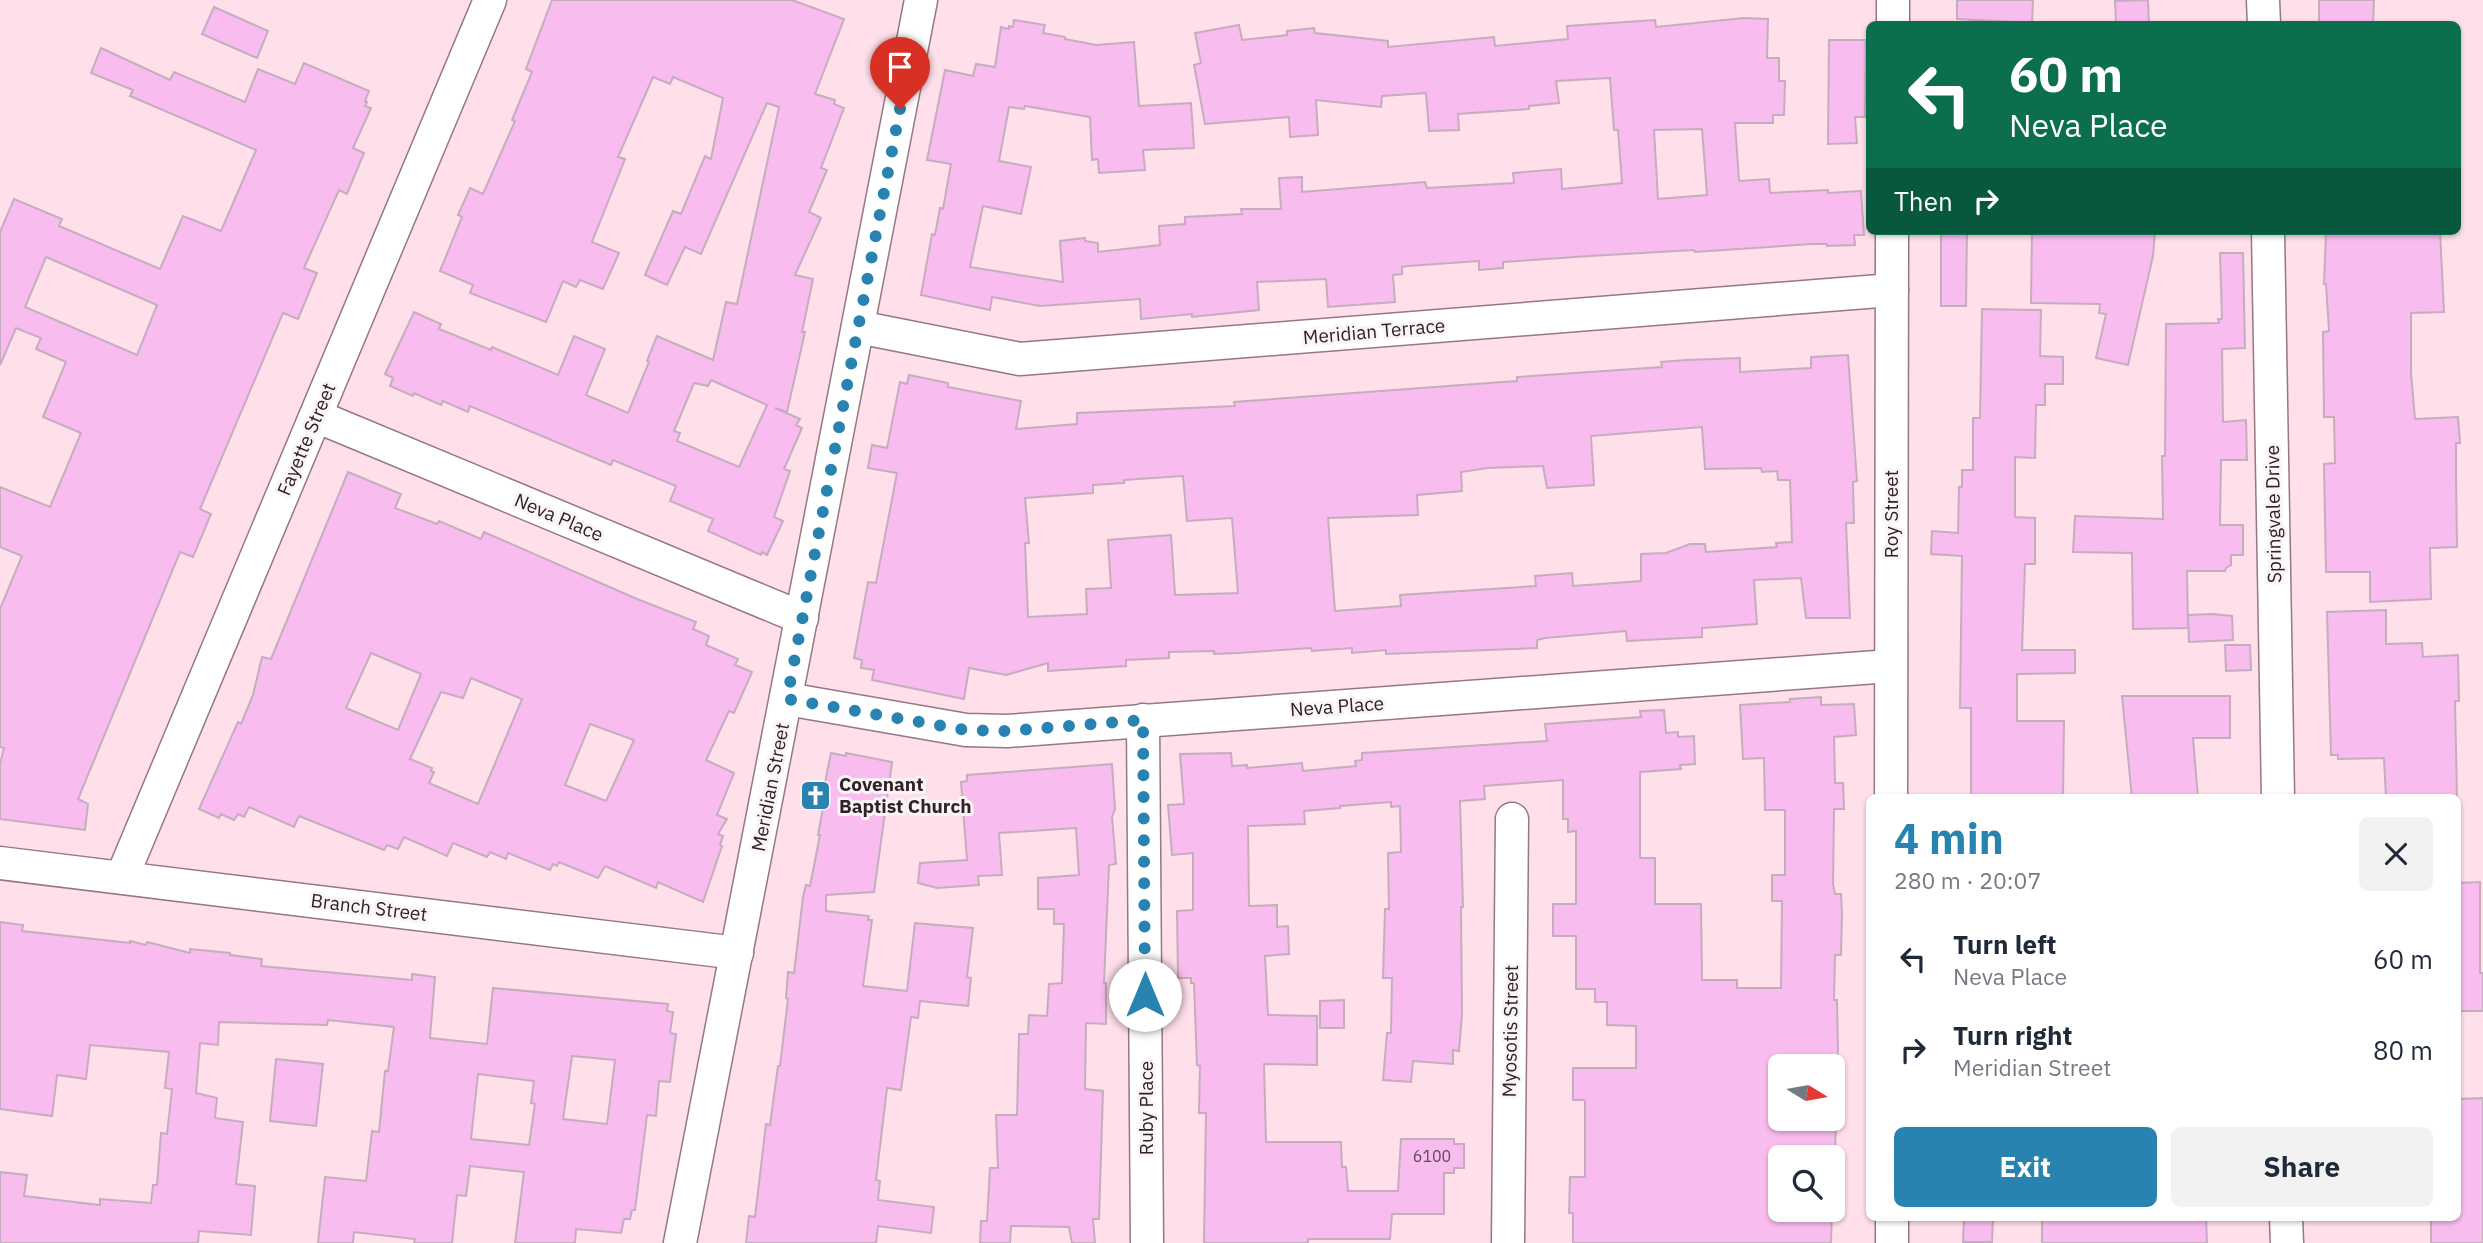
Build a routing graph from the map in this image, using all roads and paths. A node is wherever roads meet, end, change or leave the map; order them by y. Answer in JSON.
{"nodes":[{"id":1,"x":490,"y":0,"type":"edge"},
{"id":2,"x":921,"y":0,"type":"edge"},
{"id":3,"x":1894,"y":0,"type":"edge"},
{"id":4,"x":2263,"y":0,"type":"edge"},
{"id":5,"x":1893,"y":21,"type":"edge"},
{"id":6,"x":2264,"y":21,"type":"edge"},
{"id":7,"x":1892,"y":235,"type":"edge"},
{"id":8,"x":2268,"y":235,"type":"edge"},
{"id":9,"x":1892,"y":290,"type":"junction"},
{"id":10,"x":858,"y":327,"type":"junction"},
{"id":11,"x":316,"y":416,"type":"junction"},
{"id":12,"x":803,"y":618,"type":"junction"},
{"id":13,"x":1890,"y":666,"type":"junction"},
{"id":14,"x":787,"y":699,"type":"junction"},
{"id":15,"x":1143,"y":720,"type":"junction"},
{"id":16,"x":1891,"y":794,"type":"edge"},
{"id":17,"x":2278,"y":794,"type":"edge"},
{"id":18,"x":1513,"y":819,"type":"dead end"},
{"id":19,"x":0,"y":863,"type":"edge"},
{"id":20,"x":122,"y":877,"type":"junction"},
{"id":21,"x":737,"y":953,"type":"junction"},
{"id":22,"x":1892,"y":1221,"type":"edge"},
{"id":23,"x":2286,"y":1221,"type":"edge"},
{"id":24,"x":680,"y":1243,"type":"edge"},
{"id":25,"x":1147,"y":1243,"type":"edge"},
{"id":26,"x":1508,"y":1243,"type":"edge"},
{"id":27,"x":1892,"y":1243,"type":"edge"},
{"id":28,"x":2287,"y":1243,"type":"edge"}],
"edges":[{"from":1,"to":11,"type":"street","name":"Fayette Street"},
{"from":2,"to":10,"type":"street","name":"Meridian Street"},
{"from":3,"to":5,"type":"street"},
{"from":4,"to":6,"type":"street"},
{"from":7,"to":9,"type":"street","name":"Roy Street"},
{"from":8,"to":17,"type":"street","name":"Springvale Drive"},
{"from":9,"to":10,"type":"street","name":"Meridian Terrace"},
{"from":9,"to":13,"type":"street","name":"Roy Street"},
{"from":10,"to":12,"type":"street","name":"Meridian Street"},
{"from":11,"to":12,"type":"street","name":"Neva Place"},
{"from":11,"to":20,"type":"street","name":"Fayette Street"},
{"from":12,"to":14,"type":"street","name":"Meridian Street"},
{"from":13,"to":15,"type":"street","name":"Neva Place"},
{"from":13,"to":16,"type":"street","name":"Roy Street"},
{"from":14,"to":15,"type":"street","name":"Neva Place"},
{"from":14,"to":21,"type":"street","name":"Meridian Street"},
{"from":15,"to":25,"type":"street","name":"Ruby Place"},
{"from":18,"to":26,"type":"street","name":"Myosotis Street"},
{"from":19,"to":20,"type":"street","name":"Branch Street"},
{"from":20,"to":21,"type":"street","name":"Branch Street"},
{"from":21,"to":24,"type":"street","name":"Meridian Street"},
{"from":22,"to":27,"type":"street"},
{"from":23,"to":28,"type":"street"}]}
